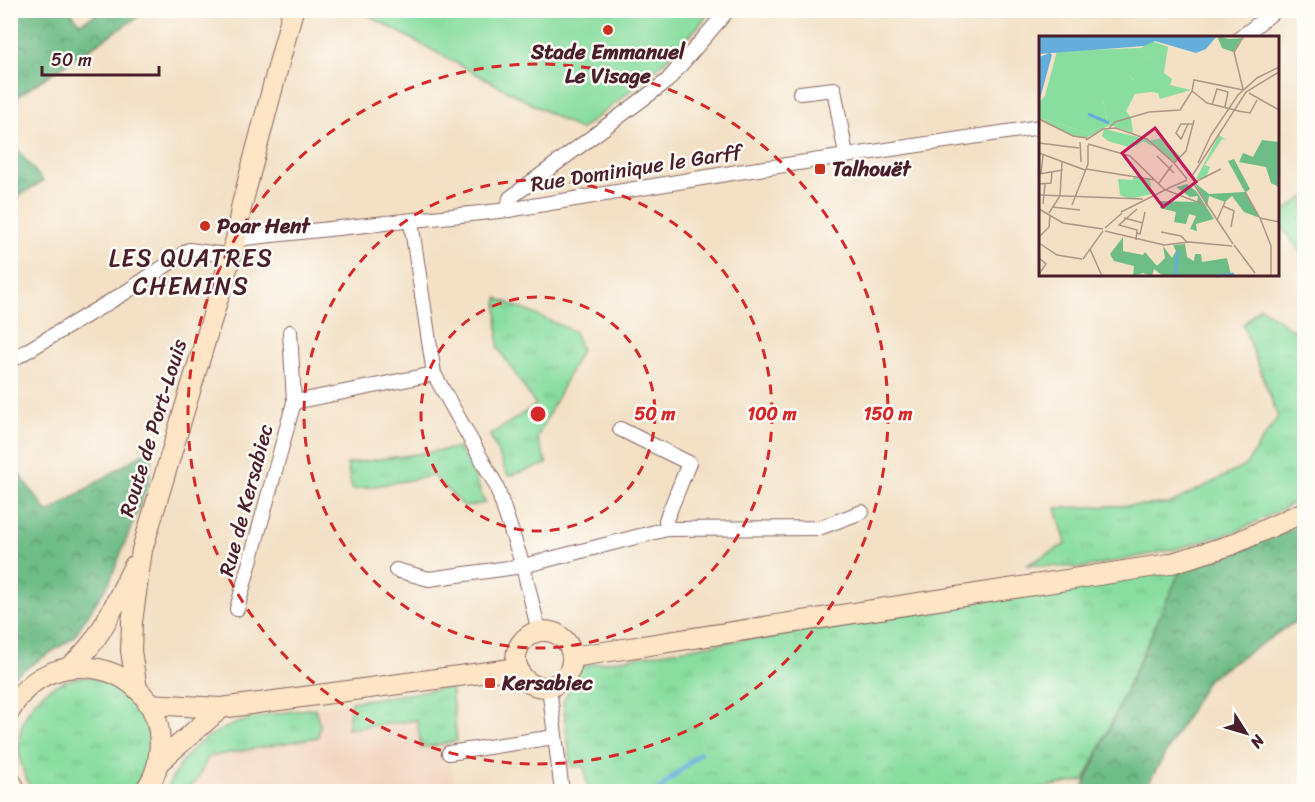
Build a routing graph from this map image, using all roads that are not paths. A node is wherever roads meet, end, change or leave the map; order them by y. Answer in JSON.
{"nodes":[{"id":1,"x":293,"y":10,"type":"edge"},
{"id":2,"x":728,"y":10,"type":"edge"},
{"id":3,"x":1276,"y":10,"type":"edge"},
{"id":4,"x":1243,"y":36,"type":"edge"},
{"id":5,"x":800,"y":93,"type":"dead end"},
{"id":6,"x":1039,"y":127,"type":"edge"},
{"id":7,"x":846,"y":155,"type":"junction"},
{"id":8,"x":507,"y":210,"type":"junction"},
{"id":9,"x":411,"y":222,"type":"junction"},
{"id":10,"x":231,"y":247,"type":"junction"},
{"id":11,"x":290,"y":332,"type":"dead end"},
{"id":12,"x":10,"y":361,"type":"edge"},
{"id":13,"x":434,"y":374,"type":"junction"},
{"id":14,"x":294,"y":402,"type":"junction"},
{"id":15,"x":620,"y":429,"type":"dead end"},
{"id":16,"x":862,"y":512,"type":"dead end"},
{"id":17,"x":1305,"y":512,"type":"edge"},
{"id":18,"x":667,"y":529,"type":"junction"},
{"id":19,"x":142,"y":550,"type":"junction"},
{"id":20,"x":523,"y":566,"type":"junction"},
{"id":21,"x":396,"y":570,"type":"dead end"},
{"id":22,"x":237,"y":609,"type":"dead end"},
{"id":23,"x":539,"y":632,"type":"junction"},
{"id":24,"x":572,"y":657,"type":"junction"},
{"id":25,"x":69,"y":667,"type":"junction"},
{"id":26,"x":518,"y":668,"type":"junction"},
{"id":27,"x":549,"y":687,"type":"junction"},
{"id":28,"x":143,"y":696,"type":"junction"},
{"id":29,"x":13,"y":703,"type":"edge"},
{"id":30,"x":221,"y":708,"type":"junction"},
{"id":31,"x":554,"y":736,"type":"junction"},
{"id":32,"x":449,"y":753,"type":"dead end"},
{"id":33,"x":158,"y":763,"type":"junction"},
{"id":34,"x":144,"y":792,"type":"edge"},
{"id":35,"x":562,"y":792,"type":"edge"}],
"edges":[{"from":1,"to":10,"type":"street","name":"Route de Port-Louis"},
{"from":2,"to":8,"type":"street"},
{"from":3,"to":4,"type":"street"},
{"from":5,"to":7,"type":"street"},
{"from":6,"to":7,"type":"street","name":"Rue Dominique le Garff"},
{"from":7,"to":8,"type":"street","name":"Rue Dominique le Garff"},
{"from":8,"to":9,"type":"street","name":"Rue Dominique le Garff"},
{"from":9,"to":10,"type":"street","name":"Rue Dominique le Garff"},
{"from":9,"to":13,"type":"street"},
{"from":10,"to":12,"type":"street","name":"Rue Dominique le Garff"},
{"from":10,"to":19,"type":"street","name":"Route de Port-Louis"},
{"from":11,"to":14,"type":"street","name":"Rue de Kersabiec"},
{"from":13,"to":14,"type":"street","name":"Rue de Kersabiec"},
{"from":13,"to":20,"type":"street"},
{"from":14,"to":22,"type":"street","name":"Rue de Kersabiec"},
{"from":15,"to":18,"type":"street"},
{"from":16,"to":18,"type":"street"},
{"from":17,"to":24,"type":"street"},
{"from":18,"to":20,"type":"street"},
{"from":19,"to":25,"type":"street","name":"Route de Port-Louis"},
{"from":19,"to":28,"type":"street","name":"Route de Port-Louis"},
{"from":20,"to":21,"type":"street"},
{"from":20,"to":23,"type":"street"},
{"from":23,"to":24,"type":"street"},
{"from":23,"to":26,"type":"street"},
{"from":24,"to":27,"type":"street"},
{"from":25,"to":28,"type":"street"},
{"from":25,"to":29,"type":"street"},
{"from":26,"to":27,"type":"street"},
{"from":26,"to":30,"type":"street"},
{"from":27,"to":31,"type":"street"},
{"from":28,"to":30,"type":"street"},
{"from":28,"to":33,"type":"street","name":"Route de Port-Louis"},
{"from":30,"to":33,"type":"street"},
{"from":31,"to":32,"type":"street"},
{"from":31,"to":35,"type":"street"},
{"from":33,"to":34,"type":"street"}]}
